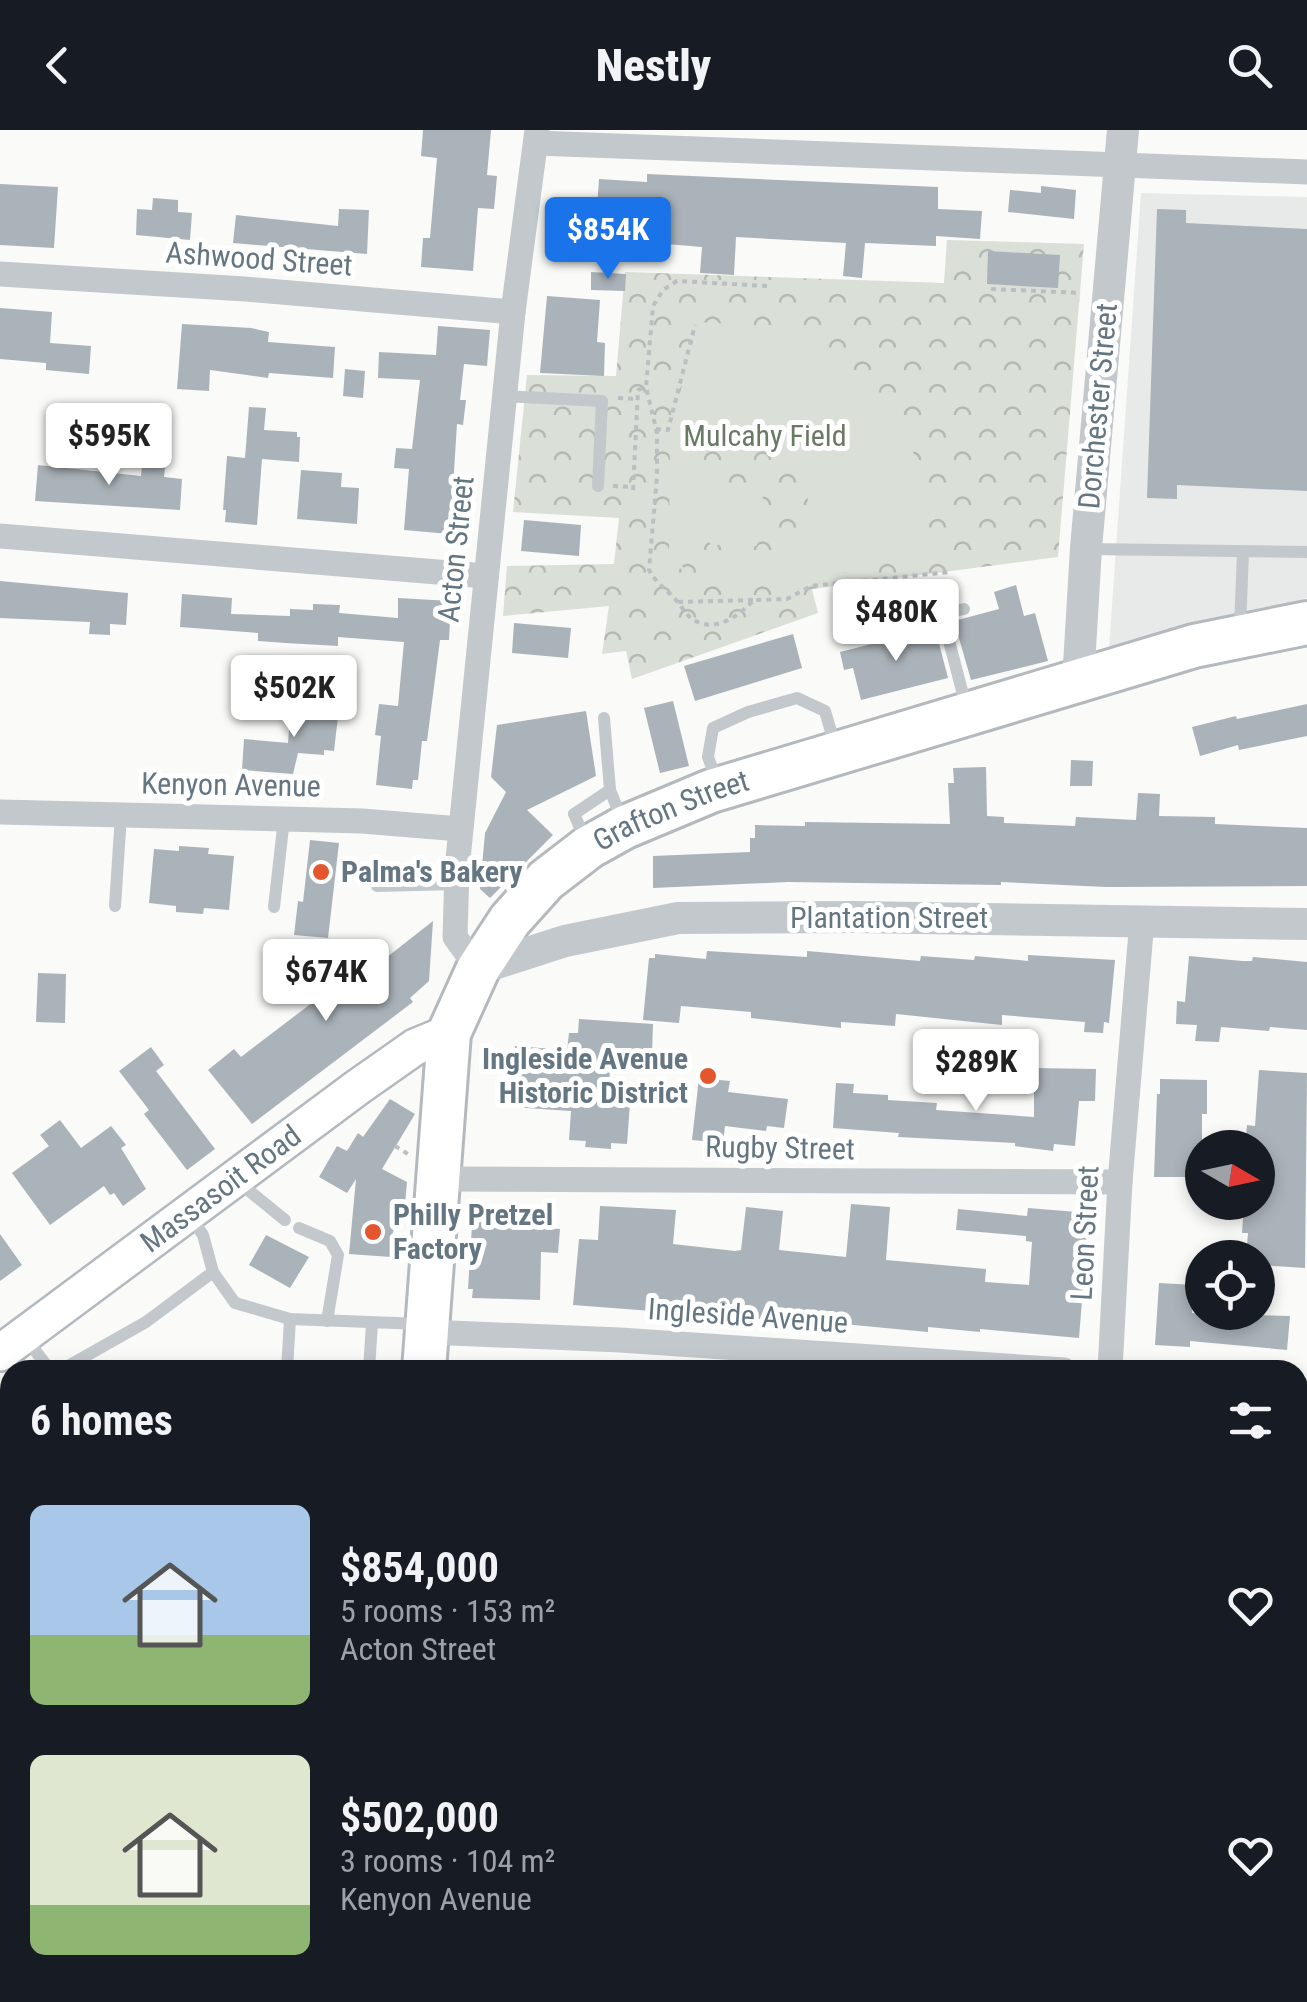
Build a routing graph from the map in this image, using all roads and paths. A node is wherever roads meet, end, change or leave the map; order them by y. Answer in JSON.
{"nodes":[{"id":1,"x":1123,"y":130,"type":"edge"},
{"id":2,"x":537,"y":136,"type":"edge"},
{"id":3,"x":1120,"y":164,"type":"junction"},
{"id":4,"x":1307,"y":172,"type":"edge"},
{"id":5,"x":0,"y":274,"type":"edge"},
{"id":6,"x":1062,"y":282,"type":"dead end"},
{"id":7,"x":767,"y":286,"type":"dead end"},
{"id":8,"x":991,"y":289,"type":"dead end"},
{"id":9,"x":1061,"y":292,"type":"junction"},
{"id":10,"x":1088,"y":294,"type":"dead end"},
{"id":11,"x":514,"y":312,"type":"junction"},
{"id":12,"x":695,"y":324,"type":"dead end"},
{"id":13,"x":646,"y":387,"type":"junction"},
{"id":14,"x":504,"y":396,"type":"junction"},
{"id":15,"x":656,"y":429,"type":"junction"},
{"id":16,"x":598,"y":486,"type":"dead end"},
{"id":17,"x":633,"y":490,"type":"dead end"},
{"id":18,"x":0,"y":536,"type":"edge"},
{"id":19,"x":1086,"y":548,"type":"junction"},
{"id":20,"x":1243,"y":552,"type":"junction"},
{"id":21,"x":1307,"y":552,"type":"edge"},
{"id":22,"x":950,"y":572,"type":"dead end"},
{"id":23,"x":486,"y":576,"type":"junction"},
{"id":24,"x":754,"y":600,"type":"junction"},
{"id":25,"x":678,"y":602,"type":"junction"},
{"id":26,"x":964,"y":608,"type":"dead end"},
{"id":27,"x":942,"y":614,"type":"junction"},
{"id":28,"x":1307,"y":622,"type":"edge"},
{"id":29,"x":891,"y":625,"type":"dead end"},
{"id":30,"x":1240,"y":637,"type":"junction"},
{"id":31,"x":1078,"y":682,"type":"junction"},
{"id":32,"x":968,"y":713,"type":"junction"},
{"id":33,"x":604,"y":718,"type":"dead end"},
{"id":34,"x":836,"y":752,"type":"junction"},
{"id":35,"x":719,"y":788,"type":"junction"},
{"id":36,"x":618,"y":808,"type":"junction"},
{"id":37,"x":0,"y":812,"type":"edge"},
{"id":38,"x":121,"y":815,"type":"junction"},
{"id":39,"x":284,"y":819,"type":"junction"},
{"id":40,"x":460,"y":830,"type":"junction"},
{"id":41,"x":456,"y":884,"type":"junction"},
{"id":42,"x":377,"y":886,"type":"dead end"},
{"id":43,"x":115,"y":906,"type":"dead end"},
{"id":44,"x":274,"y":907,"type":"dead end"},
{"id":45,"x":1142,"y":920,"type":"junction"},
{"id":46,"x":1307,"y":924,"type":"edge"},
{"id":47,"x":478,"y":969,"type":"junction"},
{"id":48,"x":449,"y":1034,"type":"junction"},
{"id":49,"x":234,"y":1179,"type":"junction"},
{"id":50,"x":438,"y":1179,"type":"junction"},
{"id":51,"x":1120,"y":1182,"type":"junction"},
{"id":52,"x":188,"y":1213,"type":"junction"},
{"id":53,"x":286,"y":1220,"type":"dead end"},
{"id":54,"x":299,"y":1228,"type":"dead end"},
{"id":55,"x":213,"y":1272,"type":"junction"},
{"id":56,"x":290,"y":1319,"type":"junction"},
{"id":57,"x":327,"y":1321,"type":"junction"},
{"id":58,"x":372,"y":1323,"type":"junction"},
{"id":59,"x":426,"y":1342,"type":"edge"},
{"id":60,"x":12,"y":1344,"type":"edge"},
{"id":61,"x":35,"y":1360,"type":"edge"},
{"id":62,"x":79,"y":1360,"type":"edge"},
{"id":63,"x":288,"y":1360,"type":"edge"},
{"id":64,"x":369,"y":1360,"type":"edge"},
{"id":65,"x":916,"y":1360,"type":"edge"},
{"id":66,"x":1111,"y":1360,"type":"edge"},
{"id":67,"x":0,"y":1532,"type":"edge"},
{"id":68,"x":0,"y":1543,"type":"edge"}],
"edges":[{"from":1,"to":3,"type":"street","name":"Dorchester Street"},
{"from":2,"to":3,"type":"street"},
{"from":2,"to":11,"type":"street","name":"Acton Street"},
{"from":3,"to":4,"type":"street"},
{"from":3,"to":19,"type":"street","name":"Dorchester Street"},
{"from":5,"to":11,"type":"street","name":"Ashwood Street"},
{"from":6,"to":9,"type":"path"},
{"from":7,"to":13,"type":"path"},
{"from":8,"to":9,"type":"path"},
{"from":9,"to":10,"type":"path"},
{"from":11,"to":14,"type":"street","name":"Acton Street"},
{"from":12,"to":15,"type":"path"},
{"from":13,"to":15,"type":"path"},
{"from":13,"to":17,"type":"path"},
{"from":14,"to":16,"type":"lane"},
{"from":14,"to":23,"type":"street","name":"Acton Street"},
{"from":15,"to":25,"type":"path"},
{"from":18,"to":23,"type":"street"},
{"from":19,"to":20,"type":"lane"},
{"from":19,"to":31,"type":"street","name":"Dorchester Street"},
{"from":20,"to":21,"type":"lane"},
{"from":20,"to":30,"type":"lane"},
{"from":22,"to":24,"type":"path"},
{"from":23,"to":40,"type":"street","name":"Acton Street"},
{"from":24,"to":25,"type":"path"},
{"from":24,"to":25,"type":"path"},
{"from":26,"to":27,"type":"lane"},
{"from":27,"to":29,"type":"lane"},
{"from":27,"to":32,"type":"lane"},
{"from":28,"to":30,"type":"highway","name":"Grafton Street"},
{"from":30,"to":31,"type":"highway","name":"Grafton Street"},
{"from":31,"to":32,"type":"highway","name":"Grafton Street"},
{"from":32,"to":34,"type":"highway","name":"Grafton Street"},
{"from":33,"to":36,"type":"lane"},
{"from":34,"to":35,"type":"highway","name":"Grafton Street"},
{"from":34,"to":35,"type":"lane"},
{"from":35,"to":36,"type":"highway","name":"Grafton Street"},
{"from":36,"to":47,"type":"highway","name":"Grafton Street"},
{"from":37,"to":38,"type":"street","name":"Kenyon Avenue"},
{"from":38,"to":39,"type":"street","name":"Kenyon Avenue"},
{"from":38,"to":43,"type":"lane"},
{"from":39,"to":40,"type":"street","name":"Kenyon Avenue"},
{"from":39,"to":44,"type":"lane"},
{"from":40,"to":41,"type":"street","name":"Acton Street"},
{"from":41,"to":42,"type":"lane"},
{"from":41,"to":47,"type":"street","name":"Acton Street"},
{"from":45,"to":46,"type":"street","name":"Plantation Street"},
{"from":45,"to":47,"type":"street","name":"Plantation Street"},
{"from":45,"to":51,"type":"street","name":"Leon Street"},
{"from":47,"to":48,"type":"highway","name":"Grafton Street"},
{"from":48,"to":49,"type":"main road","name":"Massasoit Road"},
{"from":48,"to":50,"type":"highway","name":"Grafton Street"},
{"from":49,"to":52,"type":"main road","name":"Massasoit Road"},
{"from":49,"to":53,"type":"lane"},
{"from":50,"to":51,"type":"street","name":"Rugby Street"},
{"from":50,"to":59,"type":"highway","name":"Grafton Street"},
{"from":51,"to":66,"type":"street","name":"Leon Street"},
{"from":52,"to":55,"type":"lane"},
{"from":52,"to":60,"type":"main road","name":"Massasoit Road"},
{"from":54,"to":57,"type":"lane"},
{"from":55,"to":56,"type":"lane"},
{"from":55,"to":62,"type":"lane"},
{"from":56,"to":57,"type":"lane"},
{"from":56,"to":63,"type":"lane"},
{"from":57,"to":58,"type":"lane"},
{"from":58,"to":59,"type":"lane"},
{"from":58,"to":64,"type":"lane"},
{"from":59,"to":65,"type":"street","name":"Ingleside Avenue"},
{"from":60,"to":61,"type":"lane"},
{"from":67,"to":68,"type":"lane"}]}
